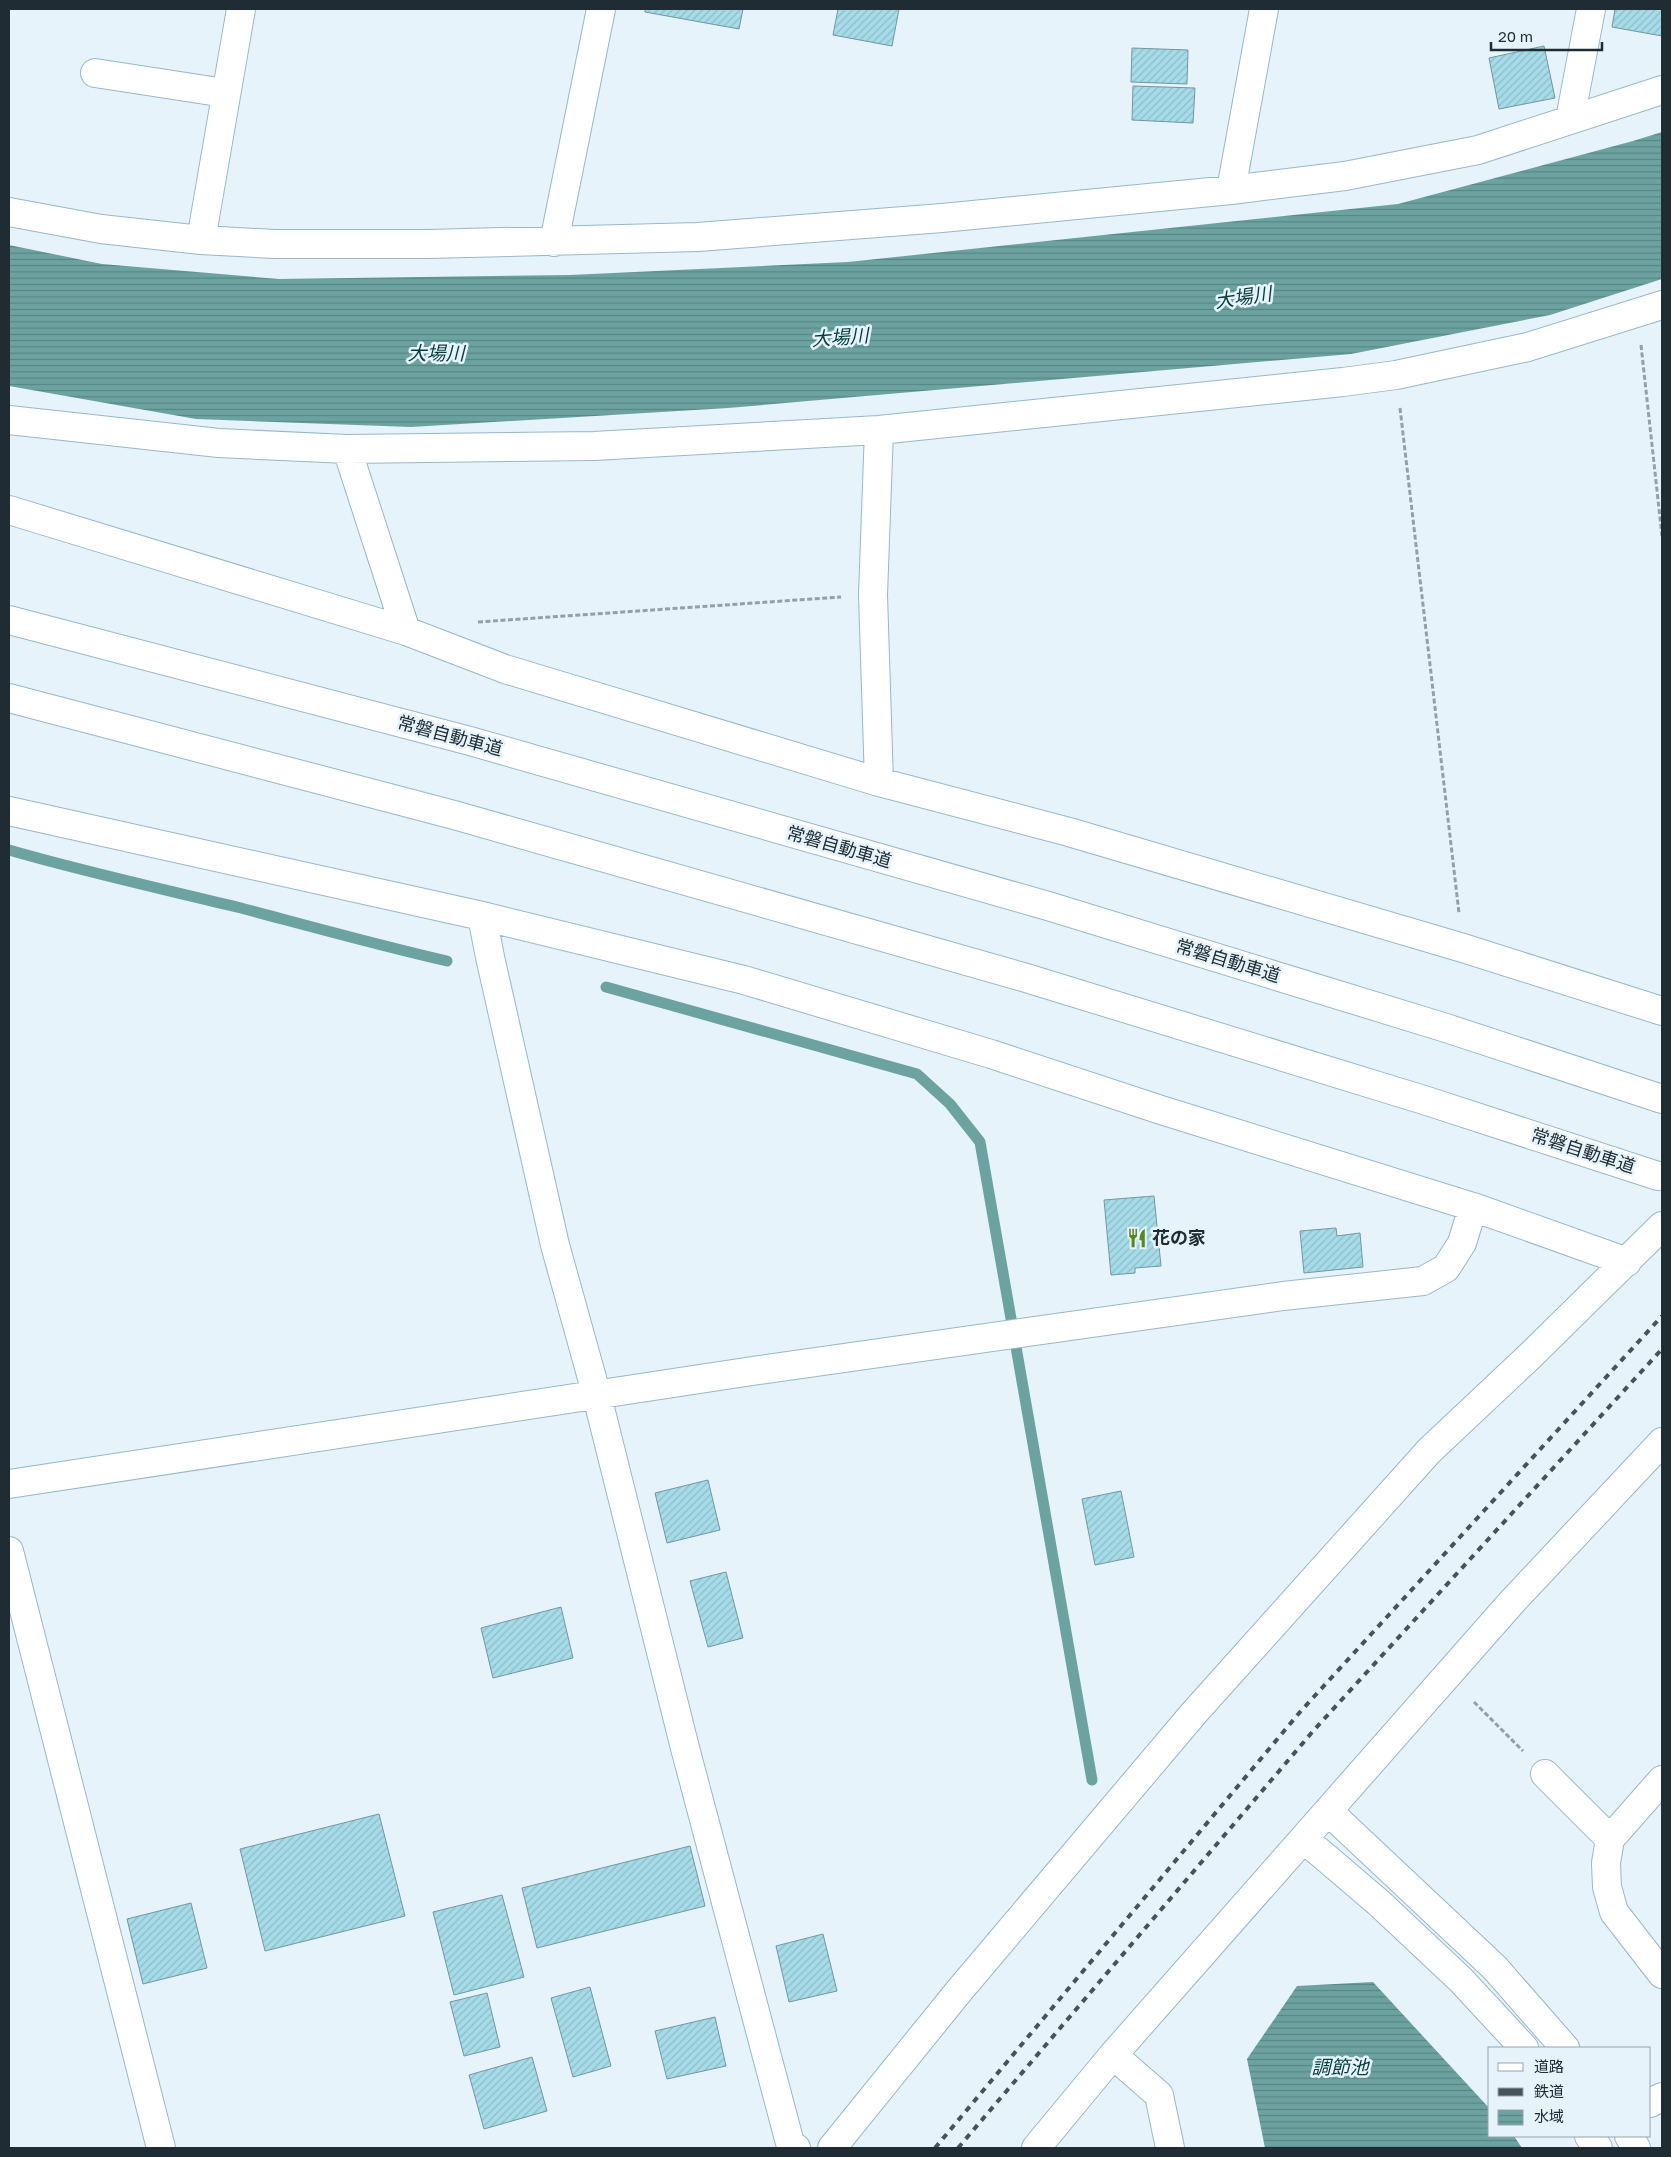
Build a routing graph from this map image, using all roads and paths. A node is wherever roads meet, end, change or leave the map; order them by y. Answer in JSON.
{"nodes":[{"id":1,"x":241,"y":9,"type":"edge"},
{"id":2,"x":600,"y":9,"type":"edge"},
{"id":3,"x":1264,"y":9,"type":"edge"},
{"id":4,"x":1591,"y":9,"type":"edge"},
{"id":5,"x":95,"y":73,"type":"dead end"},
{"id":6,"x":1662,"y":90,"type":"edge"},
{"id":7,"x":226,"y":93,"type":"junction"},
{"id":8,"x":1570,"y":119,"type":"junction"},
{"id":9,"x":1231,"y":190,"type":"junction"},
{"id":10,"x":9,"y":212,"type":"edge"},
{"id":11,"x":200,"y":240,"type":"junction"},
{"id":12,"x":554,"y":242,"type":"junction"},
{"id":13,"x":1650,"y":309,"type":"edge"},
{"id":14,"x":1396,"y":375,"type":"junction"},
{"id":15,"x":9,"y":420,"type":"edge"},
{"id":16,"x":879,"y":430,"type":"junction"},
{"id":17,"x":347,"y":450,"type":"junction"},
{"id":18,"x":9,"y":510,"type":"edge"},
{"id":19,"x":1662,"y":536,"type":"edge"},
{"id":20,"x":873,"y":595,"type":"junction"},
{"id":21,"x":9,"y":620,"type":"edge"},
{"id":22,"x":473,"y":622,"type":"dead end"},
{"id":23,"x":406,"y":630,"type":"junction"},
{"id":24,"x":9,"y":698,"type":"edge"},
{"id":25,"x":879,"y":782,"type":"junction"},
{"id":26,"x":9,"y":810,"type":"edge"},
{"id":27,"x":482,"y":916,"type":"junction"},
{"id":28,"x":1463,"y":948,"type":"junction"},
{"id":29,"x":1662,"y":1010,"type":"edge"},
{"id":30,"x":1662,"y":1099,"type":"edge"},
{"id":31,"x":1658,"y":1176,"type":"dead end"},
{"id":32,"x":1473,"y":1207,"type":"junction"},
{"id":33,"x":1662,"y":1226,"type":"edge"},
{"id":34,"x":1627,"y":1262,"type":"junction"},
{"id":35,"x":597,"y":1396,"type":"junction"},
{"id":36,"x":1662,"y":1442,"type":"edge"},
{"id":37,"x":9,"y":1484,"type":"edge"},
{"id":38,"x":9,"y":1551,"type":"edge"},
{"id":39,"x":1474,"y":1702,"type":"dead end"},
{"id":40,"x":1545,"y":1774,"type":"joint"},
{"id":41,"x":1662,"y":1780,"type":"edge"},
{"id":42,"x":1328,"y":1811,"type":"junction"},
{"id":43,"x":1304,"y":1839,"type":"junction"},
{"id":44,"x":1610,"y":1839,"type":"junction"},
{"id":45,"x":1662,"y":1974,"type":"edge"},
{"id":46,"x":1523,"y":2047,"type":"edge"},
{"id":47,"x":1564,"y":2047,"type":"edge"},
{"id":48,"x":1113,"y":2055,"type":"junction"},
{"id":49,"x":1590,"y":2137,"type":"edge"},
{"id":50,"x":1630,"y":2137,"type":"edge"},
{"id":51,"x":161,"y":2148,"type":"edge"},
{"id":52,"x":796,"y":2148,"type":"edge"},
{"id":53,"x":832,"y":2148,"type":"edge"},
{"id":54,"x":1036,"y":2148,"type":"edge"},
{"id":55,"x":1170,"y":2148,"type":"edge"},
{"id":56,"x":1598,"y":2148,"type":"edge"},
{"id":57,"x":1636,"y":2148,"type":"edge"}],
"edges":[{"from":1,"to":7,"type":"main road"},
{"from":2,"to":12,"type":"main road"},
{"from":3,"to":9,"type":"main road"},
{"from":4,"to":8,"type":"main road"},
{"from":5,"to":7,"type":"main road"},
{"from":6,"to":8,"type":"main road"},
{"from":7,"to":11,"type":"main road"},
{"from":8,"to":9,"type":"main road"},
{"from":9,"to":12,"type":"main road"},
{"from":10,"to":11,"type":"main road"},
{"from":11,"to":12,"type":"main road"},
{"from":13,"to":14,"type":"main road"},
{"from":13,"to":19,"type":"path"},
{"from":14,"to":16,"type":"main road"},
{"from":14,"to":28,"type":"path"},
{"from":15,"to":17,"type":"main road"},
{"from":16,"to":17,"type":"main road"},
{"from":16,"to":20,"type":"main road"},
{"from":17,"to":23,"type":"main road"},
{"from":18,"to":23,"type":"main road"},
{"from":20,"to":22,"type":"path"},
{"from":20,"to":25,"type":"main road"},
{"from":21,"to":30,"type":"main road","name":"常磐自動車道"},
{"from":23,"to":25,"type":"main road"},
{"from":24,"to":31,"type":"main road","name":"常磐自動車道"},
{"from":25,"to":28,"type":"main road"},
{"from":26,"to":27,"type":"main road"},
{"from":27,"to":32,"type":"main road"},
{"from":27,"to":35,"type":"main road"},
{"from":28,"to":29,"type":"main road"},
{"from":32,"to":34,"type":"main road"},
{"from":32,"to":35,"type":"main road"},
{"from":33,"to":34,"type":"main road"},
{"from":34,"to":53,"type":"main road"},
{"from":35,"to":37,"type":"main road"},
{"from":35,"to":52,"type":"main road"},
{"from":36,"to":42,"type":"main road"},
{"from":38,"to":51,"type":"main road"},
{"from":39,"to":40,"type":"path"},
{"from":40,"to":44,"type":"main road"},
{"from":41,"to":44,"type":"main road"},
{"from":42,"to":43,"type":"main road"},
{"from":42,"to":47,"type":"main road"},
{"from":43,"to":46,"type":"main road"},
{"from":43,"to":48,"type":"main road"},
{"from":44,"to":45,"type":"main road"},
{"from":48,"to":54,"type":"main road"},
{"from":48,"to":55,"type":"main road"},
{"from":49,"to":56,"type":"main road"},
{"from":50,"to":57,"type":"main road"}]}
